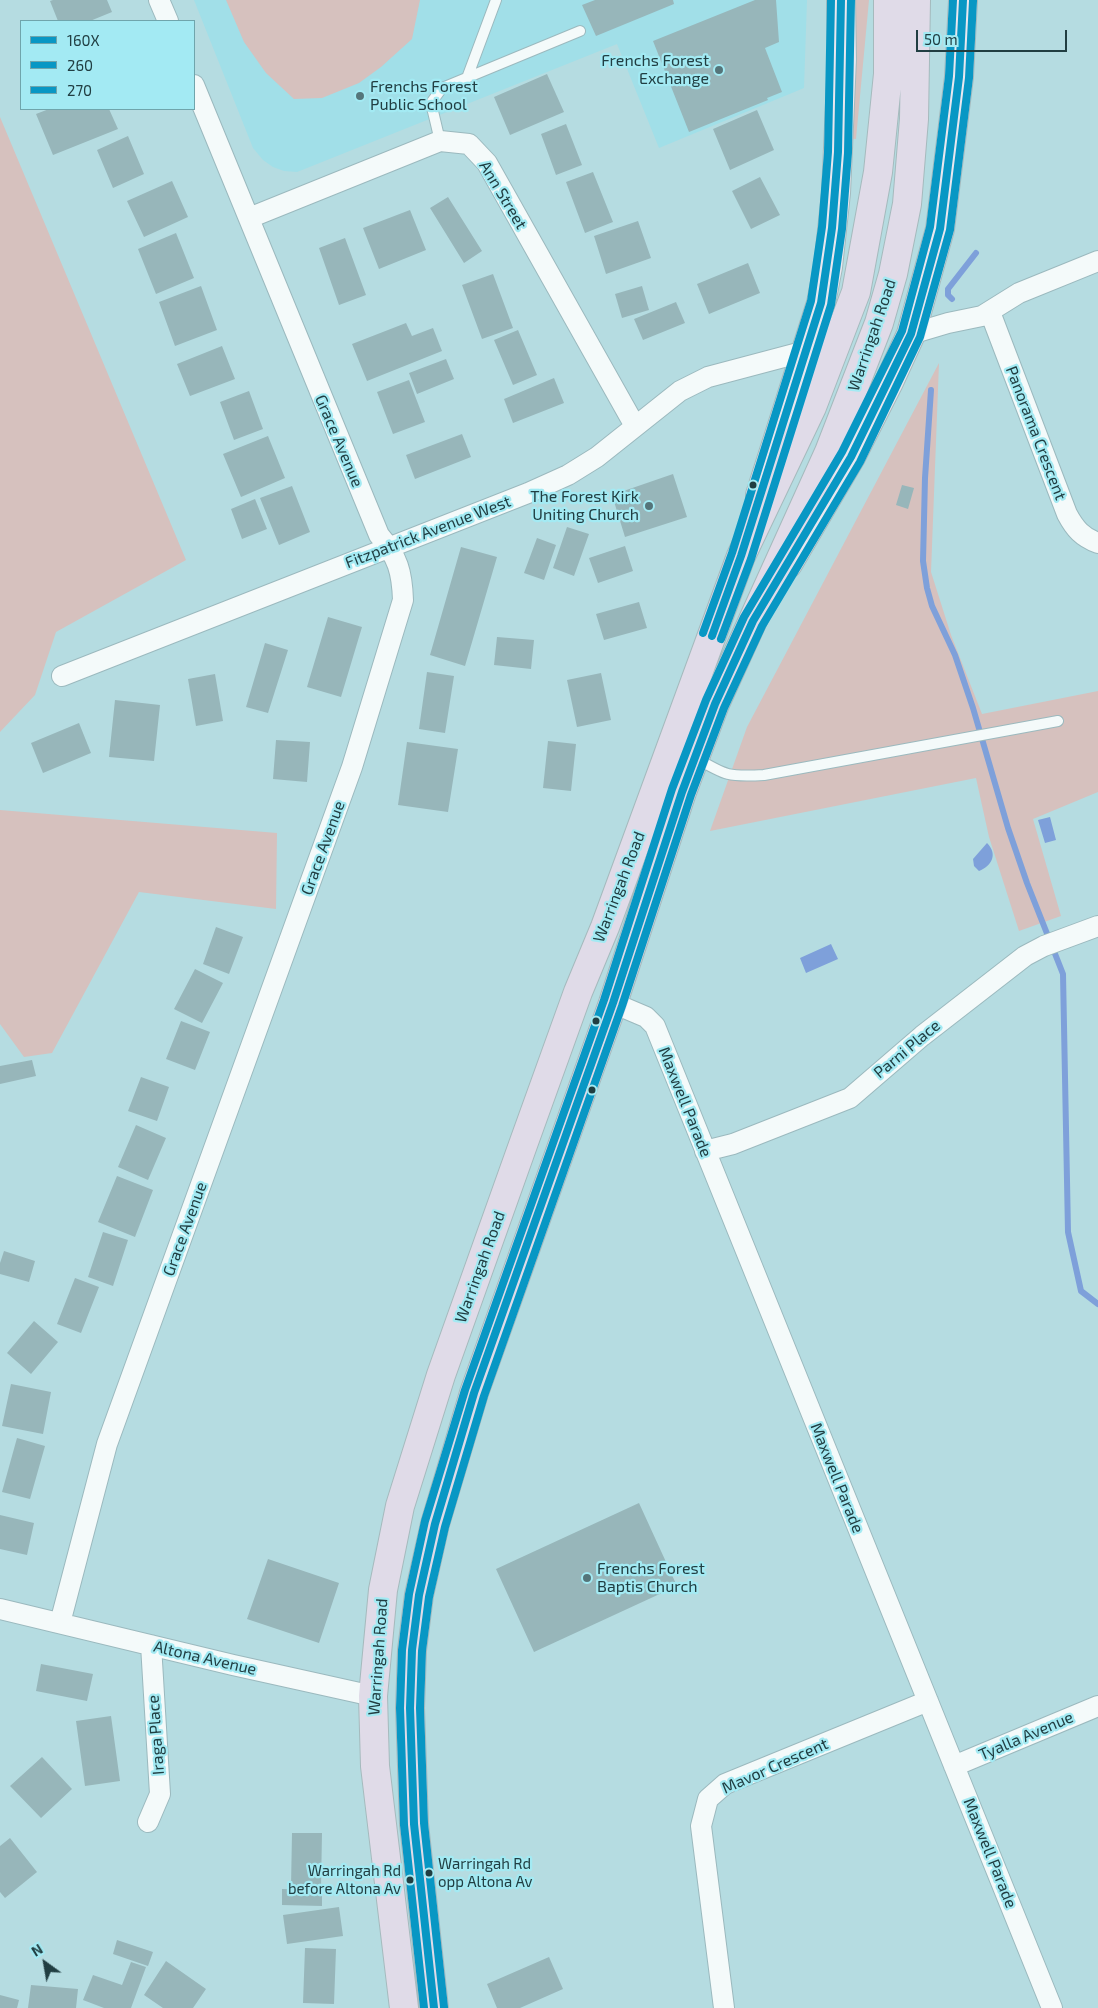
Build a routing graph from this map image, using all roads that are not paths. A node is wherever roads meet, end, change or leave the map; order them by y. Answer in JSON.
{"nodes":[{"id":1,"x":159,"y":0,"type":"edge"},
{"id":2,"x":496,"y":0,"type":"edge"},
{"id":3,"x":841,"y":0,"type":"edge"},
{"id":4,"x":888,"y":0,"type":"edge"},
{"id":5,"x":916,"y":0,"type":"edge"},
{"id":6,"x":963,"y":0,"type":"edge"},
{"id":7,"x":168,"y":20,"type":"edge"},
{"id":8,"x":580,"y":31,"type":"dead end"},
{"id":9,"x":467,"y":78,"type":"junction"},
{"id":10,"x":195,"y":87,"type":"edge"},
{"id":11,"x":440,"y":141,"type":"junction"},
{"id":12,"x":248,"y":218,"type":"junction"},
{"id":13,"x":1098,"y":261,"type":"edge"},
{"id":14,"x":986,"y":314,"type":"junction"},
{"id":15,"x":911,"y":334,"type":"junction"},
{"id":16,"x":806,"y":352,"type":"junction"},
{"id":17,"x":635,"y":426,"type":"junction"},
{"id":18,"x":1098,"y":543,"type":"edge"},
{"id":19,"x":389,"y":547,"type":"junction"},
{"id":20,"x":741,"y":556,"type":"junction"},
{"id":21,"x":753,"y":621,"type":"junction"},
{"id":22,"x":62,"y":676,"type":"dead end"},
{"id":23,"x":1058,"y":721,"type":"dead end"},
{"id":24,"x":695,"y":758,"type":"junction"},
{"id":25,"x":1098,"y":926,"type":"edge"},
{"id":26,"x":578,"y":992,"type":"junction"},
{"id":27,"x":613,"y":1004,"type":"junction"},
{"id":28,"x":705,"y":1151,"type":"junction"},
{"id":29,"x":0,"y":1609,"type":"edge"},
{"id":30,"x":60,"y":1623,"type":"junction"},
{"id":31,"x":151,"y":1645,"type":"junction"},
{"id":32,"x":373,"y":1696,"type":"junction"},
{"id":33,"x":928,"y":1702,"type":"junction"},
{"id":34,"x":1098,"y":1706,"type":"edge"},
{"id":35,"x":410,"y":1708,"type":"junction"},
{"id":36,"x":954,"y":1766,"type":"junction"},
{"id":37,"x":148,"y":1822,"type":"dead end"},
{"id":38,"x":404,"y":2008,"type":"edge"},
{"id":39,"x":434,"y":2008,"type":"edge"},
{"id":40,"x":724,"y":2008,"type":"edge"},
{"id":41,"x":1052,"y":2008,"type":"edge"}],
"edges":[{"from":1,"to":7,"type":"street"},
{"from":2,"to":9,"type":"lane"},
{"from":3,"to":16,"type":"main road","name":"Warringah Road"},
{"from":4,"to":20,"type":"highway","name":"Warringah Road"},
{"from":5,"to":21,"type":"highway","name":"Warringah Road"},
{"from":6,"to":15,"type":"main road","name":"Warringah Road"},
{"from":8,"to":9,"type":"lane"},
{"from":9,"to":11,"type":"lane"},
{"from":10,"to":12,"type":"street","name":"Grace Avenue"},
{"from":11,"to":12,"type":"street","name":"Ann Street"},
{"from":11,"to":17,"type":"street","name":"Ann Street"},
{"from":12,"to":19,"type":"street","name":"Grace Avenue"},
{"from":13,"to":14,"type":"street"},
{"from":14,"to":15,"type":"street"},
{"from":14,"to":18,"type":"street","name":"Panorama Crescent"},
{"from":15,"to":21,"type":"main road","name":"Warringah Road"},
{"from":16,"to":17,"type":"street","name":"Fitzpatrick Avenue West"},
{"from":16,"to":20,"type":"main road","name":"Warringah Road"},
{"from":17,"to":19,"type":"street","name":"Fitzpatrick Avenue West"},
{"from":19,"to":22,"type":"street","name":"Fitzpatrick Avenue West"},
{"from":19,"to":30,"type":"street","name":"Grace Avenue"},
{"from":20,"to":26,"type":"highway","name":"Warringah Road"},
{"from":21,"to":24,"type":"highway","name":"Warringah Road"},
{"from":23,"to":24,"type":"lane"},
{"from":24,"to":27,"type":"highway","name":"Warringah Road"},
{"from":25,"to":28,"type":"street","name":"Parni Place"},
{"from":26,"to":27,"type":"highway","name":"Maxwell Parade"},
{"from":26,"to":32,"type":"highway","name":"Warringah Road"},
{"from":27,"to":28,"type":"street","name":"Maxwell Parade"},
{"from":27,"to":35,"type":"highway","name":"Warringah Road"},
{"from":28,"to":33,"type":"street","name":"Maxwell Parade"},
{"from":29,"to":30,"type":"street","name":"Altona Avenue"},
{"from":30,"to":31,"type":"street","name":"Altona Avenue"},
{"from":31,"to":32,"type":"street","name":"Altona Avenue"},
{"from":31,"to":37,"type":"street","name":"Iraga Place"},
{"from":32,"to":35,"type":"highway","name":"Altona Avenue"},
{"from":32,"to":38,"type":"highway","name":"Warringah Road"},
{"from":33,"to":36,"type":"street","name":"Maxwell Parade"},
{"from":33,"to":40,"type":"street","name":"Mavor Crescent"},
{"from":34,"to":36,"type":"street","name":"Tyalla Avenue"},
{"from":35,"to":39,"type":"highway","name":"Warringah Road"},
{"from":36,"to":41,"type":"street","name":"Maxwell Parade"}]}
